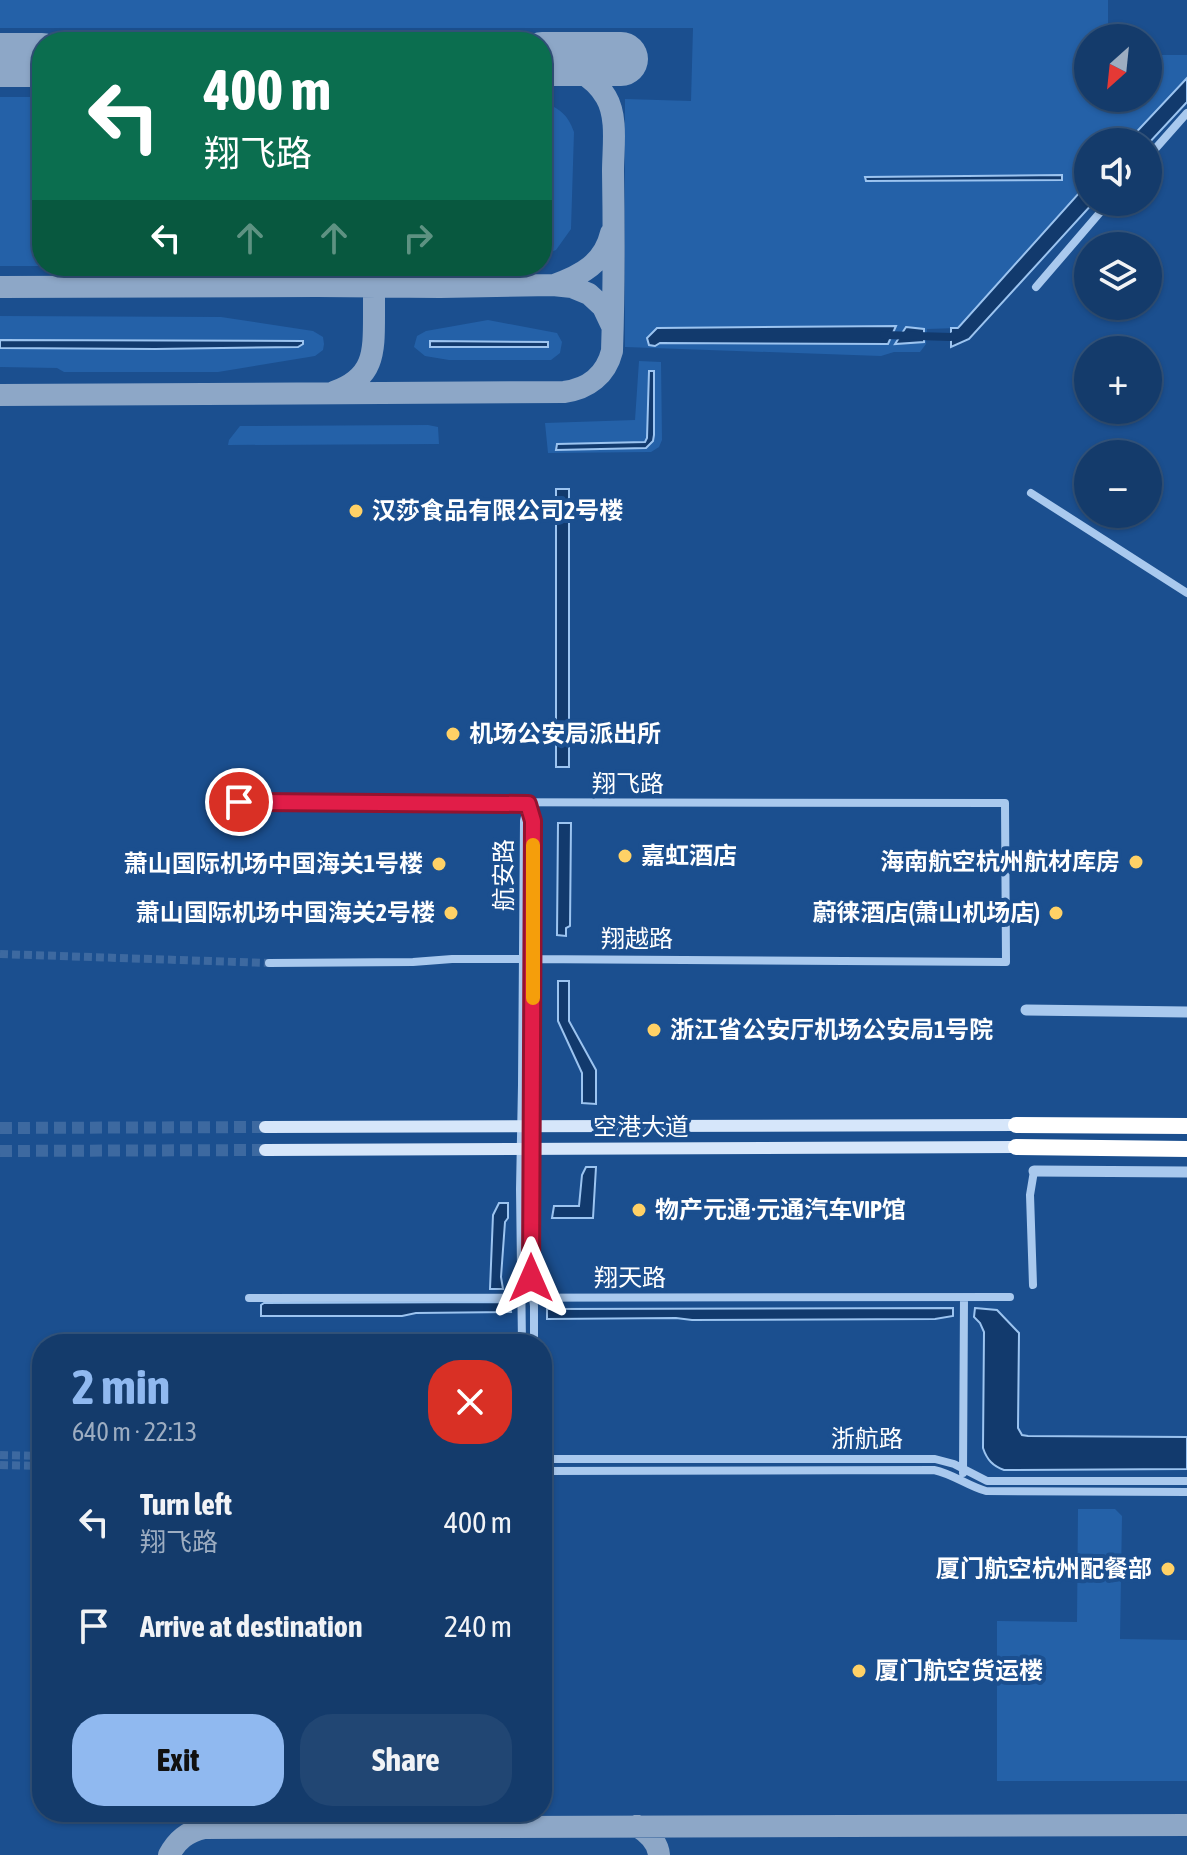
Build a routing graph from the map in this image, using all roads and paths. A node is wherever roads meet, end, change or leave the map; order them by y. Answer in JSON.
{"nodes":[{"id":1,"x":1187,"y":113,"type":"edge"},
{"id":2,"x":1162,"y":141,"type":"edge"},
{"id":3,"x":1097,"y":216,"type":"edge"},
{"id":4,"x":1036,"y":287,"type":"dead end"},
{"id":5,"x":1031,"y":493,"type":"dead end"},
{"id":6,"x":1187,"y":593,"type":"edge"},
{"id":7,"x":239,"y":802,"type":"dead end"},
{"id":8,"x":528,"y":804,"type":"junction"},
{"id":9,"x":528,"y":959,"type":"junction"},
{"id":10,"x":1006,"y":962,"type":"joint"},
{"id":11,"x":269,"y":963,"type":"tunnel mouth"},
{"id":12,"x":1026,"y":1010,"type":"dead end"},
{"id":13,"x":1187,"y":1012,"type":"edge"},
{"id":14,"x":1016,"y":1125,"type":"joint"},
{"id":15,"x":526,"y":1126,"type":"junction"},
{"id":16,"x":1187,"y":1126,"type":"edge"},
{"id":17,"x":265,"y":1127,"type":"tunnel mouth"},
{"id":18,"x":1016,"y":1147,"type":"joint"},
{"id":19,"x":526,"y":1149,"type":"junction"},
{"id":20,"x":1187,"y":1149,"type":"edge"},
{"id":21,"x":265,"y":1150,"type":"tunnel mouth"},
{"id":22,"x":1034,"y":1171,"type":"joint"},
{"id":23,"x":1187,"y":1172,"type":"edge"},
{"id":24,"x":1033,"y":1285,"type":"dead end"},
{"id":25,"x":1010,"y":1297,"type":"dead end"},
{"id":26,"x":249,"y":1298,"type":"dead end"},
{"id":27,"x":521,"y":1298,"type":"junction"},
{"id":28,"x":533,"y":1298,"type":"junction"},
{"id":29,"x":964,"y":1298,"type":"junction"},
{"id":30,"x":522,"y":1334,"type":"edge"},
{"id":31,"x":534,"y":1334,"type":"edge"},
{"id":32,"x":552,"y":1459,"type":"edge"},
{"id":33,"x":963,"y":1468,"type":"junction"},
{"id":34,"x":552,"y":1471,"type":"edge"},
{"id":35,"x":1187,"y":1481,"type":"edge"},
{"id":36,"x":963,"y":1482,"type":"junction"},
{"id":37,"x":1187,"y":1492,"type":"edge"}],
"edges":[{"from":1,"to":2,"type":"street"},
{"from":3,"to":4,"type":"street"},
{"from":5,"to":6,"type":"street"},
{"from":7,"to":8,"type":"street","name":"翔飞路"},
{"from":8,"to":9,"type":"street","name":"航安路"},
{"from":8,"to":10,"type":"street","name":"翔飞路"},
{"from":9,"to":10,"type":"street","name":"翔越路"},
{"from":9,"to":11,"type":"street","name":"翔越路"},
{"from":9,"to":15,"type":"street","name":"航安路"},
{"from":12,"to":13,"type":"street"},
{"from":14,"to":15,"type":"main road","name":"空港大道"},
{"from":14,"to":16,"type":"highway"},
{"from":15,"to":17,"type":"main road","name":"空港大道"},
{"from":15,"to":19,"type":"street","name":"航安路"},
{"from":18,"to":19,"type":"main road","name":"空港大道"},
{"from":18,"to":20,"type":"highway"},
{"from":19,"to":21,"type":"main road","name":"空港大道"},
{"from":19,"to":27,"type":"street","name":"航安路"},
{"from":19,"to":28,"type":"street","name":"航安路"},
{"from":22,"to":23,"type":"street"},
{"from":22,"to":24,"type":"street"},
{"from":25,"to":29,"type":"street","name":"翔天路"},
{"from":26,"to":27,"type":"street","name":"翔天路"},
{"from":27,"to":28,"type":"street","name":"翔天路"},
{"from":27,"to":30,"type":"street","name":"航安路"},
{"from":28,"to":29,"type":"street","name":"翔天路"},
{"from":28,"to":31,"type":"street","name":"航安路"},
{"from":29,"to":33,"type":"street"},
{"from":32,"to":33,"type":"street","name":"浙航路"},
{"from":33,"to":35,"type":"street","name":"浙航路"},
{"from":33,"to":36,"type":"street"},
{"from":34,"to":36,"type":"street","name":"浙航路"},
{"from":36,"to":37,"type":"street","name":"浙航路"}]}
